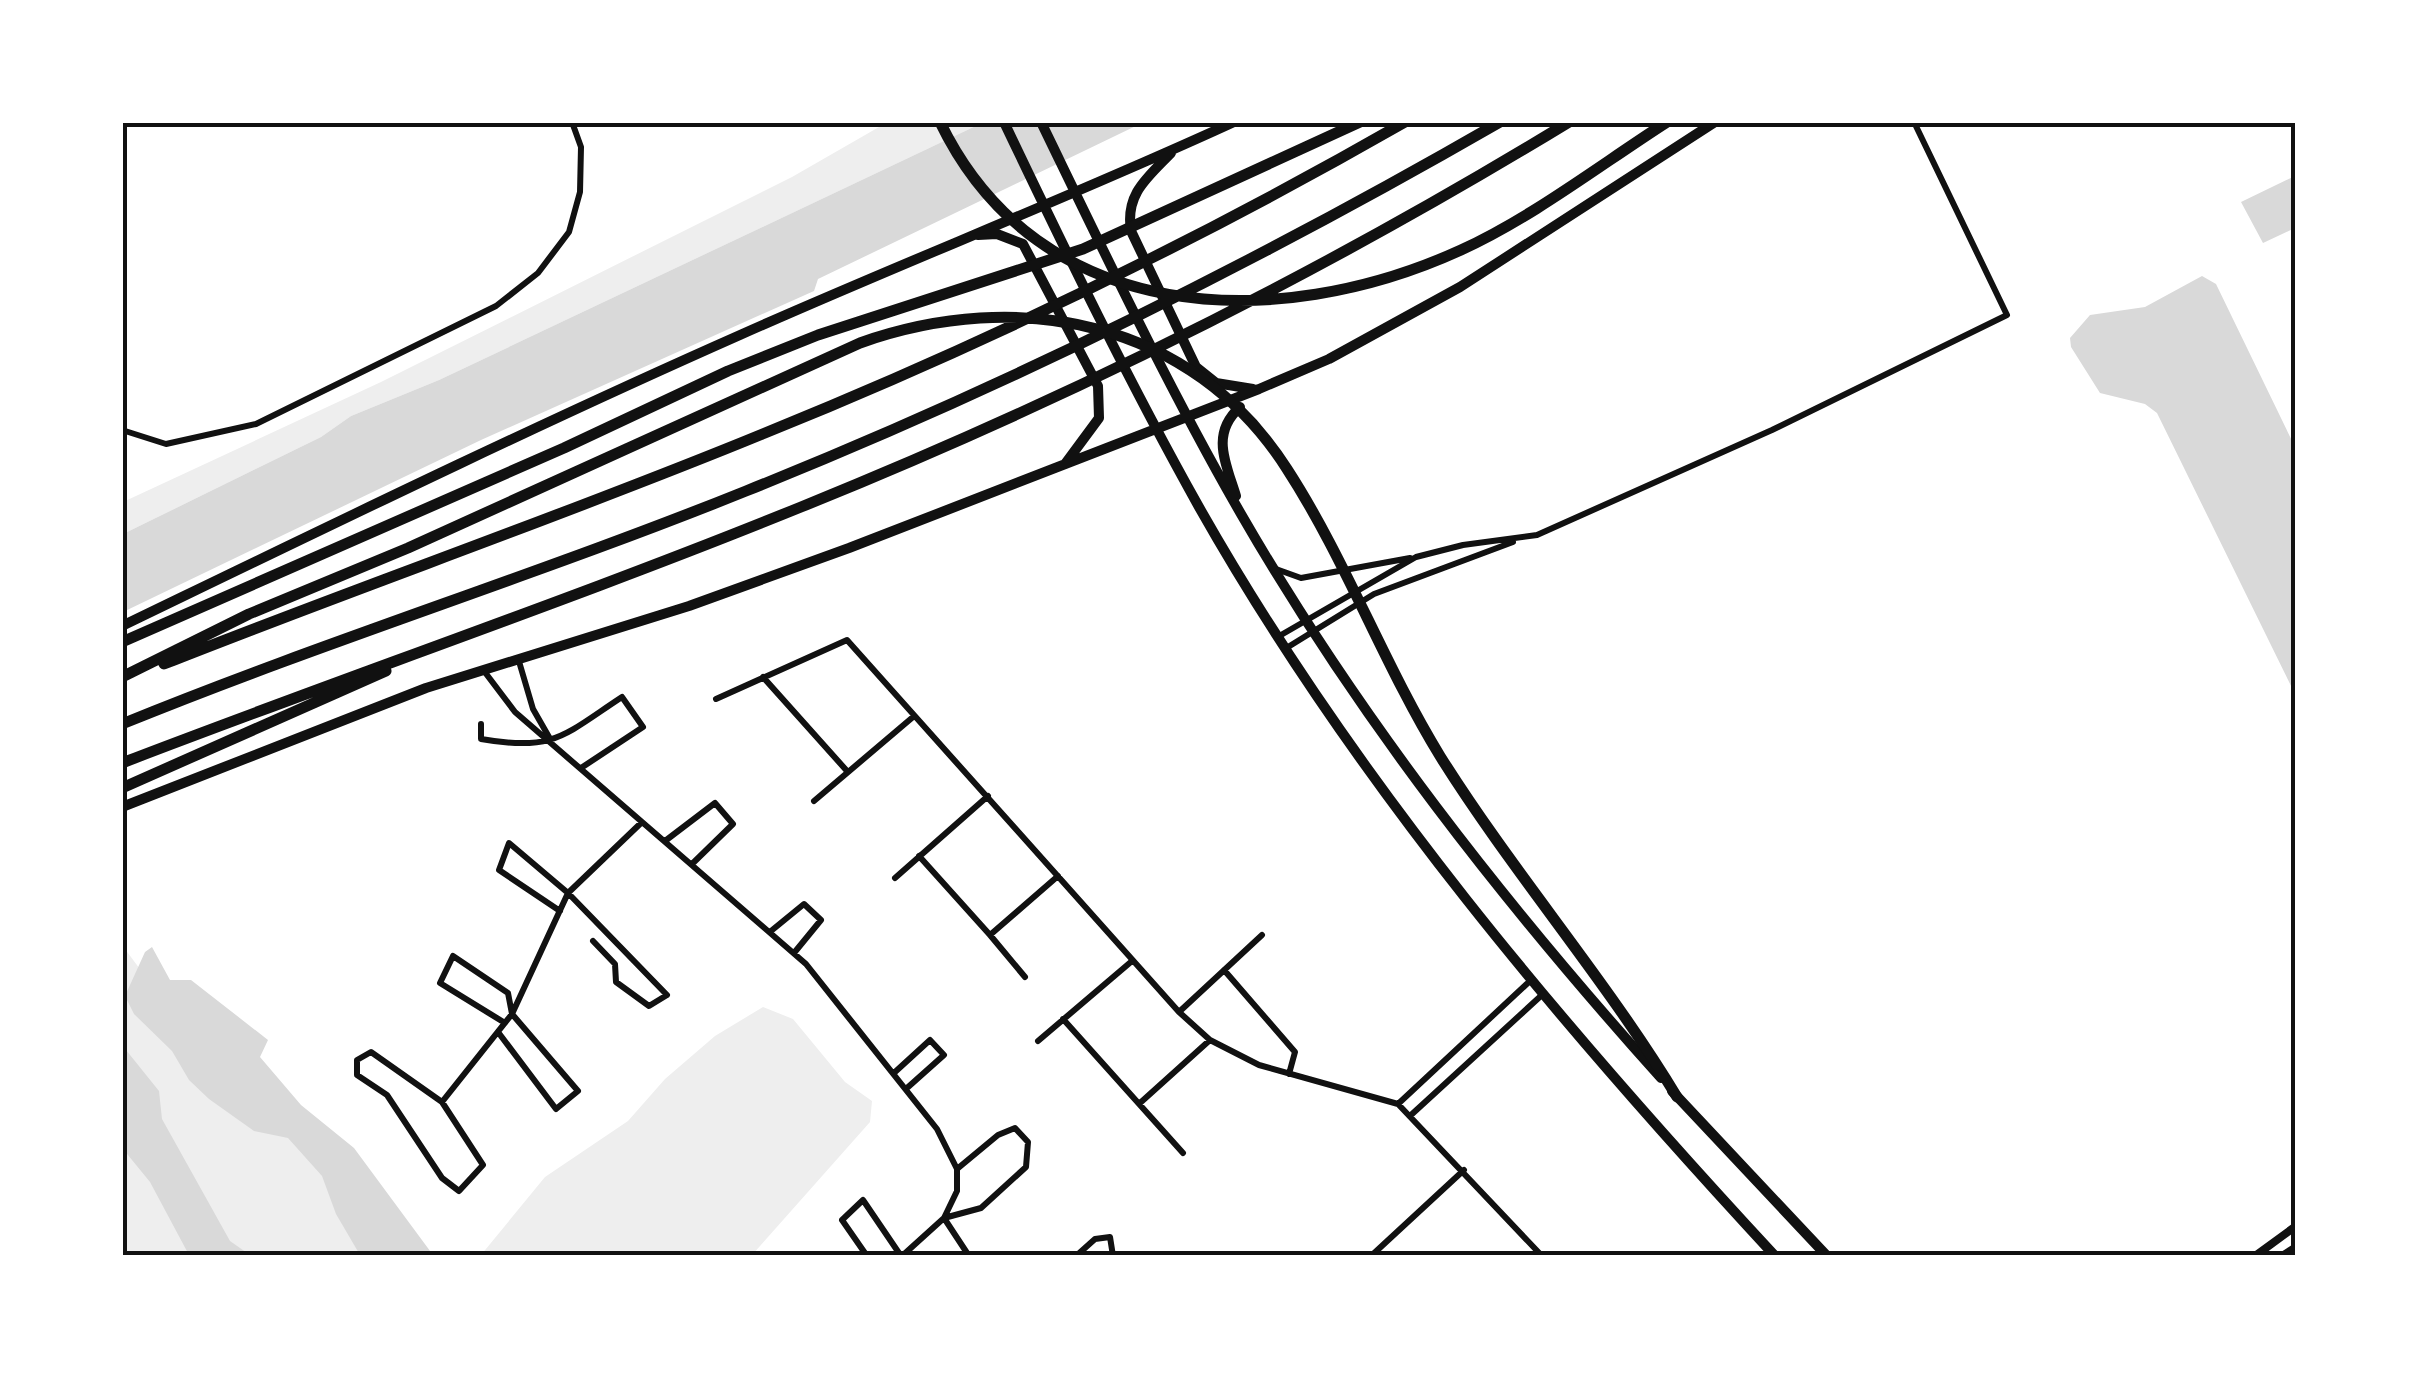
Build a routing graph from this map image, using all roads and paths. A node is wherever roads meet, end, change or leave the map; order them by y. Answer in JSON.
{"nodes":[{"id":1,"x":572,"y":122,"type":"edge"},
{"id":2,"x":940,"y":122,"type":"edge"},
{"id":3,"x":1004,"y":122,"type":"edge"},
{"id":4,"x":1041,"y":122,"type":"edge"},
{"id":5,"x":1234,"y":122,"type":"edge"},
{"id":6,"x":1360,"y":122,"type":"edge"},
{"id":7,"x":1405,"y":122,"type":"edge"},
{"id":8,"x":1500,"y":122,"type":"edge"},
{"id":9,"x":1570,"y":122,"type":"edge"},
{"id":10,"x":1667,"y":122,"type":"edge"},
{"id":11,"x":1716,"y":122,"type":"edge"},
{"id":12,"x":1914,"y":122,"type":"edge"},
{"id":13,"x":1176,"y":149,"type":"junction"},
{"id":14,"x":1076,"y":194,"type":"junction"},
{"id":15,"x":1044,"y":206,"type":"junction"},
{"id":16,"x":969,"y":235,"type":"junction"},
{"id":17,"x":1259,"y":389,"type":"junction"},
{"id":18,"x":1188,"y":419,"type":"junction"},
{"id":19,"x":122,"y":430,"type":"edge"},
{"id":20,"x":1158,"y":430,"type":"junction"},
{"id":21,"x":1060,"y":468,"type":"junction"},
{"id":22,"x":1242,"y":516,"type":"junction"},
{"id":23,"x":1524,"y":538,"type":"junction"},
{"id":24,"x":1416,"y":557,"type":"junction"},
{"id":25,"x":1274,"y":568,"type":"junction"},
{"id":26,"x":1306,"y":618,"type":"junction"},
{"id":27,"x":122,"y":626,"type":"edge"},
{"id":28,"x":1315,"y":631,"type":"junction"},
{"id":29,"x":463,"y":636,"type":"junction"},
{"id":30,"x":1281,"y":636,"type":"junction"},
{"id":31,"x":122,"y":642,"type":"edge"},
{"id":32,"x":1288,"y":647,"type":"junction"},
{"id":33,"x":518,"y":658,"type":"junction"},
{"id":34,"x":483,"y":669,"type":"junction"},
{"id":35,"x":763,"y":677,"type":"junction"},
{"id":36,"x":122,"y":679,"type":"edge"},
{"id":37,"x":716,"y":699,"type":"dead end"},
{"id":38,"x":913,"y":716,"type":"junction"},
{"id":39,"x":122,"y":724,"type":"edge"},
{"id":40,"x":481,"y":724,"type":"dead end"},
{"id":41,"x":553,"y":742,"type":"junction"},
{"id":42,"x":122,"y":763,"type":"edge"},
{"id":43,"x":581,"y":768,"type":"junction"},
{"id":44,"x":847,"y":771,"type":"junction"},
{"id":45,"x":122,"y":788,"type":"edge"},
{"id":46,"x":988,"y":796,"type":"junction"},
{"id":47,"x":814,"y":800,"type":"dead end"},
{"id":48,"x":122,"y":806,"type":"edge"},
{"id":49,"x":641,"y":823,"type":"junction"},
{"id":50,"x":666,"y":841,"type":"junction"},
{"id":51,"x":920,"y":856,"type":"junction"},
{"id":52,"x":692,"y":864,"type":"junction"},
{"id":53,"x":1058,"y":876,"type":"junction"},
{"id":54,"x":894,"y":878,"type":"dead end"},
{"id":55,"x":568,"y":893,"type":"junction"},
{"id":56,"x":560,"y":911,"type":"junction"},
{"id":57,"x":770,"y":932,"type":"junction"},
{"id":58,"x":990,"y":935,"type":"junction"},
{"id":59,"x":1262,"y":935,"type":"dead end"},
{"id":60,"x":592,"y":942,"type":"dead end"},
{"id":61,"x":794,"y":953,"type":"junction"},
{"id":62,"x":1132,"y":960,"type":"junction"},
{"id":63,"x":1224,"y":970,"type":"junction"},
{"id":64,"x":1026,"y":978,"type":"dead end"},
{"id":65,"x":1532,"y":980,"type":"junction"},
{"id":66,"x":1543,"y":994,"type":"junction"},
{"id":67,"x":1179,"y":1012,"type":"junction"},
{"id":68,"x":512,"y":1014,"type":"junction"},
{"id":69,"x":1063,"y":1019,"type":"junction"},
{"id":70,"x":505,"y":1022,"type":"junction"},
{"id":71,"x":498,"y":1032,"type":"junction"},
{"id":72,"x":1210,"y":1040,"type":"junction"},
{"id":73,"x":1038,"y":1041,"type":"dead end"},
{"id":74,"x":895,"y":1072,"type":"junction"},
{"id":75,"x":1289,"y":1074,"type":"junction"},
{"id":76,"x":907,"y":1088,"type":"junction"},
{"id":77,"x":1677,"y":1097,"type":"junction"},
{"id":78,"x":442,"y":1102,"type":"junction"},
{"id":79,"x":1140,"y":1103,"type":"junction"},
{"id":80,"x":1398,"y":1104,"type":"junction"},
{"id":81,"x":1411,"y":1115,"type":"junction"},
{"id":82,"x":1183,"y":1152,"type":"dead end"},
{"id":83,"x":957,"y":1169,"type":"junction"},
{"id":84,"x":1464,"y":1170,"type":"junction"},
{"id":85,"x":944,"y":1218,"type":"junction"},
{"id":86,"x":2296,"y":1226,"type":"edge"},
{"id":87,"x":2296,"y":1247,"type":"edge"},
{"id":88,"x":1541,"y":1255,"type":"edge"},
{"id":89,"x":866,"y":1256,"type":"edge"},
{"id":90,"x":902,"y":1256,"type":"edge"},
{"id":91,"x":969,"y":1256,"type":"edge"},
{"id":92,"x":1076,"y":1256,"type":"edge"},
{"id":93,"x":1113,"y":1256,"type":"edge"},
{"id":94,"x":1371,"y":1256,"type":"edge"},
{"id":95,"x":1776,"y":1256,"type":"edge"},
{"id":96,"x":1827,"y":1256,"type":"edge"},
{"id":97,"x":2255,"y":1256,"type":"edge"},
{"id":98,"x":2282,"y":1256,"type":"edge"}],
"edges":[{"from":1,"to":19,"type":"street"},
{"from":2,"to":10,"type":"highway"},
{"from":3,"to":15,"type":"main road"},
{"from":4,"to":14,"type":"main road"},
{"from":5,"to":13,"type":"main road"},
{"from":6,"to":31,"type":"highway"},
{"from":7,"to":36,"type":"highway"},
{"from":8,"to":39,"type":"highway"},
{"from":9,"to":29,"type":"highway"},
{"from":11,"to":17,"type":"main road"},
{"from":12,"to":23,"type":"street"},
{"from":13,"to":14,"type":"main road"},
{"from":13,"to":17,"type":"main road"},
{"from":14,"to":15,"type":"main road"},
{"from":14,"to":18,"type":"main road"},
{"from":15,"to":16,"type":"main road"},
{"from":15,"to":20,"type":"main road"},
{"from":16,"to":21,"type":"main road"},
{"from":16,"to":27,"type":"main road"},
{"from":17,"to":18,"type":"main road"},
{"from":17,"to":22,"type":"main road"},
{"from":18,"to":20,"type":"main road"},
{"from":18,"to":22,"type":"main road"},
{"from":20,"to":21,"type":"main road"},
{"from":20,"to":30,"type":"main road"},
{"from":21,"to":33,"type":"main road"},
{"from":22,"to":25,"type":"main road"},
{"from":23,"to":24,"type":"street"},
{"from":23,"to":28,"type":"street"},
{"from":24,"to":25,"type":"street"},
{"from":24,"to":26,"type":"street"},
{"from":25,"to":26,"type":"main road"},
{"from":26,"to":28,"type":"main road"},
{"from":26,"to":30,"type":"street"},
{"from":28,"to":32,"type":"street"},
{"from":28,"to":77,"type":"main road"},
{"from":29,"to":42,"type":"highway"},
{"from":29,"to":45,"type":"highway"},
{"from":30,"to":32,"type":"main road"},
{"from":32,"to":65,"type":"main road"},
{"from":33,"to":34,"type":"main road"},
{"from":33,"to":41,"type":"street"},
{"from":34,"to":41,"type":"street"},
{"from":34,"to":48,"type":"main road"},
{"from":35,"to":37,"type":"street"},
{"from":35,"to":38,"type":"street"},
{"from":35,"to":44,"type":"street"},
{"from":36,"to":77,"type":"highway"},
{"from":38,"to":44,"type":"street"},
{"from":38,"to":46,"type":"street"},
{"from":40,"to":41,"type":"street"},
{"from":41,"to":43,"type":"street"},
{"from":41,"to":43,"type":"street"},
{"from":43,"to":49,"type":"street"},
{"from":44,"to":47,"type":"street"},
{"from":46,"to":51,"type":"street"},
{"from":46,"to":53,"type":"street"},
{"from":49,"to":50,"type":"street"},
{"from":49,"to":55,"type":"street"},
{"from":50,"to":52,"type":"street"},
{"from":50,"to":52,"type":"street"},
{"from":51,"to":54,"type":"street"},
{"from":51,"to":58,"type":"street"},
{"from":52,"to":57,"type":"street"},
{"from":53,"to":58,"type":"street"},
{"from":53,"to":62,"type":"street"},
{"from":55,"to":56,"type":"street"},
{"from":55,"to":56,"type":"street"},
{"from":55,"to":60,"type":"street"},
{"from":56,"to":68,"type":"street"},
{"from":57,"to":61,"type":"street"},
{"from":57,"to":61,"type":"street"},
{"from":58,"to":64,"type":"street"},
{"from":59,"to":63,"type":"street"},
{"from":61,"to":74,"type":"street"},
{"from":62,"to":67,"type":"street"},
{"from":62,"to":69,"type":"street"},
{"from":63,"to":67,"type":"street"},
{"from":63,"to":75,"type":"street"},
{"from":65,"to":66,"type":"main road"},
{"from":65,"to":80,"type":"street"},
{"from":66,"to":81,"type":"street"},
{"from":66,"to":95,"type":"main road"},
{"from":67,"to":72,"type":"street"},
{"from":68,"to":70,"type":"street"},
{"from":68,"to":70,"type":"street"},
{"from":68,"to":71,"type":"street"},
{"from":69,"to":73,"type":"street"},
{"from":69,"to":79,"type":"street"},
{"from":70,"to":71,"type":"street"},
{"from":71,"to":78,"type":"street"},
{"from":72,"to":75,"type":"street"},
{"from":72,"to":79,"type":"street"},
{"from":74,"to":76,"type":"street"},
{"from":74,"to":76,"type":"street"},
{"from":75,"to":80,"type":"street"},
{"from":76,"to":83,"type":"street"},
{"from":77,"to":96,"type":"main road"},
{"from":78,"to":78,"type":"street"},
{"from":79,"to":82,"type":"street"},
{"from":80,"to":81,"type":"street"},
{"from":81,"to":84,"type":"street"},
{"from":83,"to":85,"type":"street"},
{"from":83,"to":85,"type":"street"},
{"from":84,"to":88,"type":"street"},
{"from":84,"to":94,"type":"street"},
{"from":85,"to":90,"type":"street"},
{"from":85,"to":91,"type":"street"},
{"from":86,"to":97,"type":"street"},
{"from":87,"to":98,"type":"street"},
{"from":89,"to":90,"type":"street"},
{"from":92,"to":93,"type":"street"}]}
